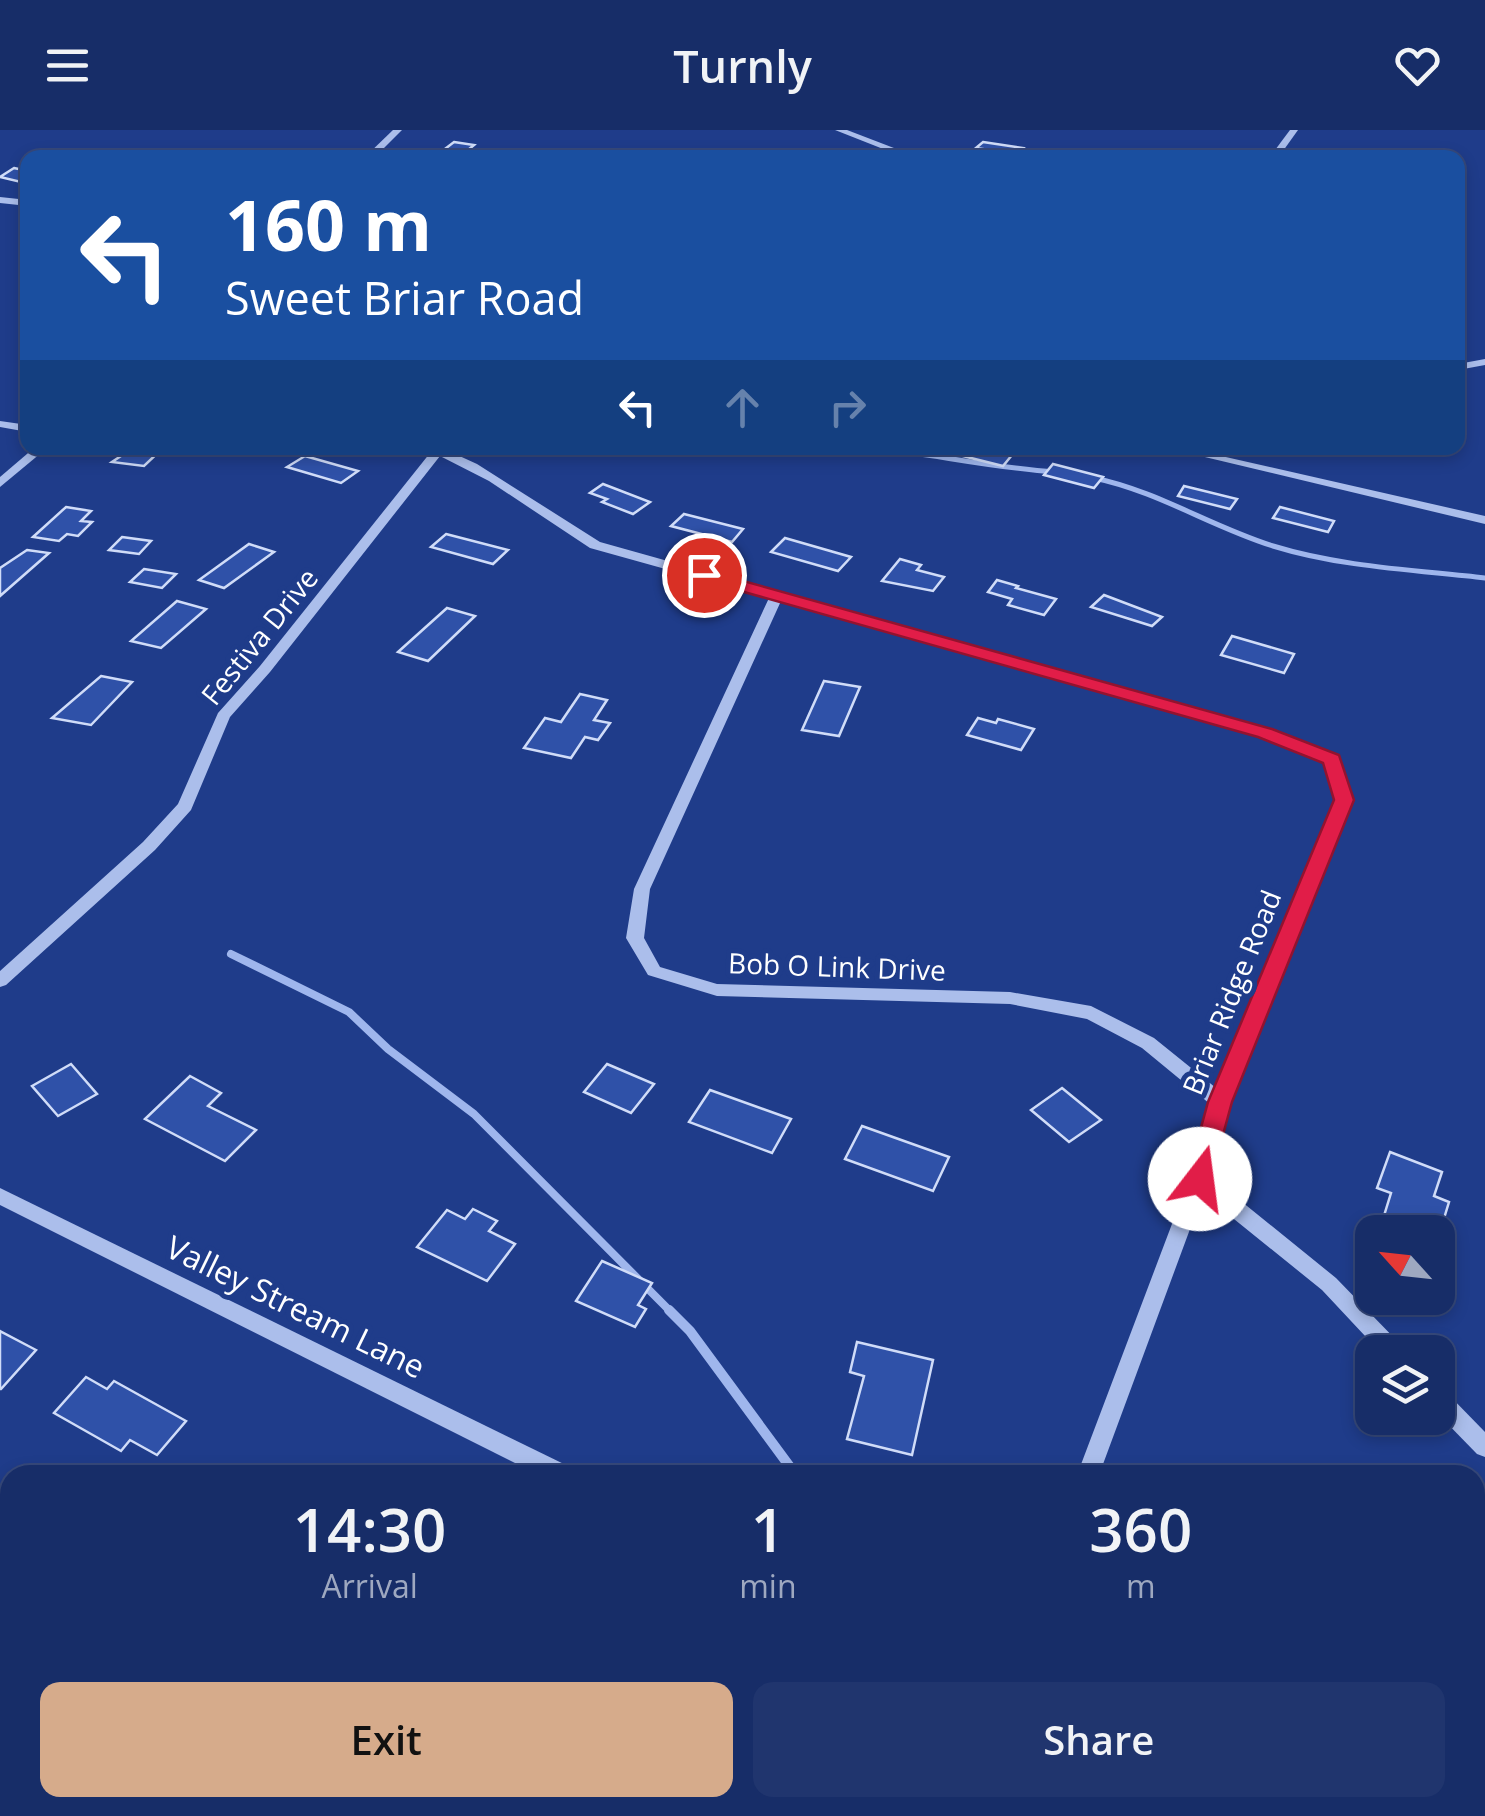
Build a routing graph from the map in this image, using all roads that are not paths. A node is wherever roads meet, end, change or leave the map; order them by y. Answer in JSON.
{"nodes":[{"id":1,"x":398,"y":130,"type":"edge"},
{"id":2,"x":840,"y":130,"type":"edge"},
{"id":3,"x":377,"y":150,"type":"edge"},
{"id":4,"x":894,"y":150,"type":"edge"},
{"id":5,"x":33,"y":455,"type":"edge"},
{"id":6,"x":428,"y":455,"type":"edge"},
{"id":7,"x":448,"y":455,"type":"edge"},
{"id":8,"x":1203,"y":455,"type":"edge"},
{"id":9,"x":0,"y":482,"type":"edge"},
{"id":10,"x":1485,"y":520,"type":"edge"},
{"id":11,"x":776,"y":595,"type":"junction"},
{"id":12,"x":0,"y":980,"type":"edge"},
{"id":13,"x":1220,"y":1102,"type":"junction"},
{"id":14,"x":1200,"y":1179,"type":"junction"},
{"id":15,"x":0,"y":1196,"type":"edge"},
{"id":16,"x":1377,"y":1335,"type":"edge"},
{"id":17,"x":1455,"y":1417,"type":"edge"},
{"id":18,"x":1485,"y":1447,"type":"edge"},
{"id":19,"x":542,"y":1465,"type":"edge"},
{"id":20,"x":1092,"y":1465,"type":"edge"}],
"edges":[{"from":1,"to":3,"type":"street"},
{"from":2,"to":4,"type":"street"},
{"from":5,"to":9,"type":"street"},
{"from":6,"to":12,"type":"street","name":"Festiva Drive"},
{"from":7,"to":11,"type":"street"},
{"from":8,"to":10,"type":"street"},
{"from":11,"to":13,"type":"street","name":"Briar Ridge Road"},
{"from":11,"to":13,"type":"street","name":"Bob O Link Drive"},
{"from":13,"to":14,"type":"street","name":"Briar Ridge Road"},
{"from":14,"to":16,"type":"street"},
{"from":14,"to":20,"type":"street","name":"Briar Ridge Road"},
{"from":15,"to":19,"type":"street","name":"Valley Stream Lane"},
{"from":17,"to":18,"type":"street"}]}
